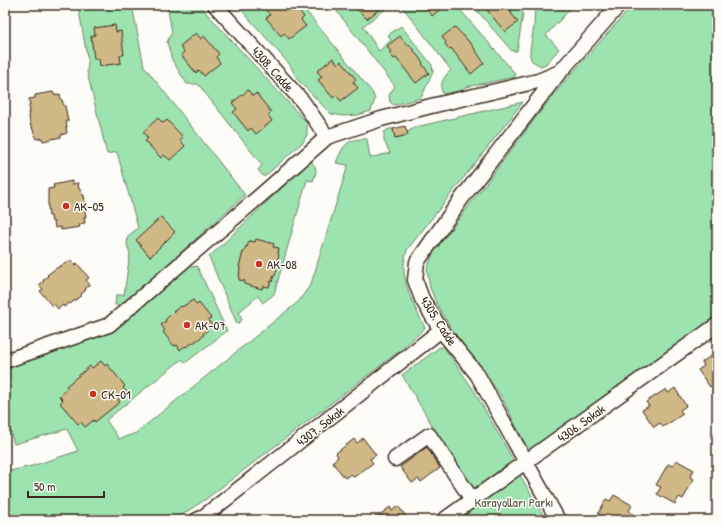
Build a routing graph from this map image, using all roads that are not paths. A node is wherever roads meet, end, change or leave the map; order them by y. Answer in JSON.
{"nodes":[{"id":1,"x":215,"y":5,"type":"edge"},
{"id":2,"x":619,"y":5,"type":"edge"},
{"id":3,"x":560,"y":72,"type":"junction"},
{"id":4,"x":327,"y":137,"type":"junction"},
{"id":5,"x":717,"y":325,"type":"edge"},
{"id":6,"x":441,"y":330,"type":"junction"},
{"id":7,"x":5,"y":361,"type":"edge"},
{"id":8,"x":395,"y":459,"type":"dead end"},
{"id":9,"x":526,"y":463,"type":"junction"},
{"id":10,"x":472,"y":500,"type":"junction"},
{"id":11,"x":197,"y":520,"type":"edge"},
{"id":12,"x":444,"y":520,"type":"edge"},
{"id":13,"x":558,"y":520,"type":"edge"}],
"edges":[{"from":1,"to":4,"type":"street","name":"4308. Cadde"},
{"from":2,"to":3,"type":"street","name":"4305. Cadde"},
{"from":3,"to":4,"type":"street"},
{"from":3,"to":6,"type":"street","name":"4305. Cadde"},
{"from":4,"to":7,"type":"street"},
{"from":5,"to":9,"type":"street","name":"4306. Sokak"},
{"from":6,"to":9,"type":"street","name":"4305. Cadde"},
{"from":6,"to":11,"type":"street","name":"4307. Sokak"},
{"from":8,"to":10,"type":"street"},
{"from":9,"to":10,"type":"street","name":"4306. Sokak"},
{"from":9,"to":13,"type":"street","name":"4305. Cadde"},
{"from":10,"to":12,"type":"street","name":"4306. Sokak"}]}
